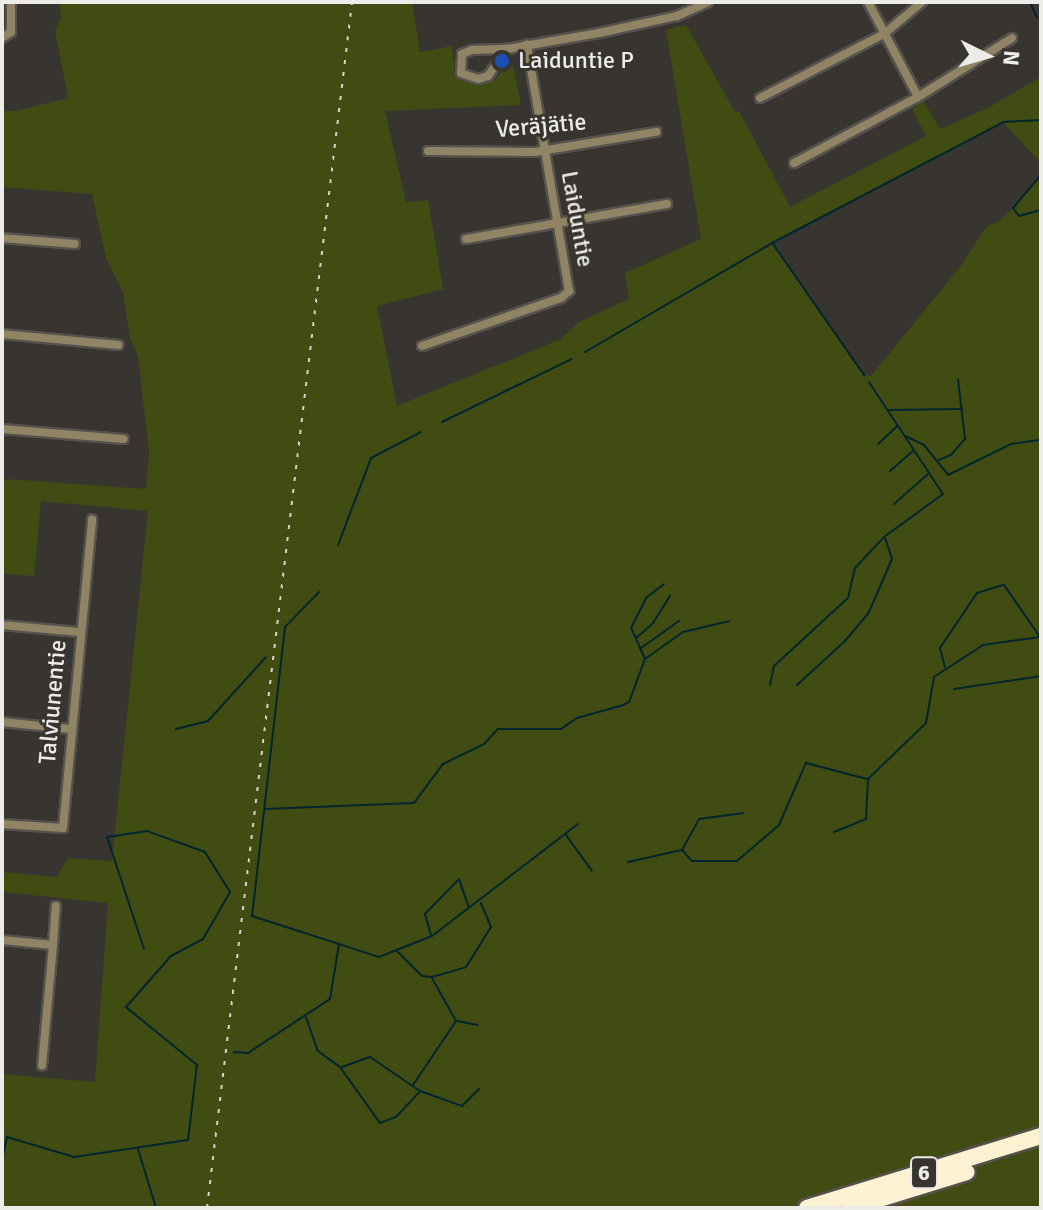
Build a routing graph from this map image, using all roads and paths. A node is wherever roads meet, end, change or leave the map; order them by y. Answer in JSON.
{"nodes":[{"id":1,"x":11,"y":2,"type":"edge"},
{"id":2,"x":708,"y":2,"type":"edge"},
{"id":3,"x":868,"y":2,"type":"edge"},
{"id":4,"x":922,"y":2,"type":"edge"},
{"id":5,"x":884,"y":34,"type":"junction"},
{"id":6,"x":2,"y":38,"type":"edge"},
{"id":7,"x":1012,"y":38,"type":"dead end"},
{"id":8,"x":527,"y":45,"type":"junction"},
{"id":9,"x":507,"y":49,"type":"junction"},
{"id":10,"x":918,"y":97,"type":"junction"},
{"id":11,"x":760,"y":98,"type":"dead end"},
{"id":12,"x":656,"y":132,"type":"dead end"},
{"id":13,"x":428,"y":151,"type":"dead end"},
{"id":14,"x":545,"y":151,"type":"junction"},
{"id":15,"x":794,"y":163,"type":"dead end"},
{"id":16,"x":667,"y":204,"type":"dead end"},
{"id":17,"x":558,"y":223,"type":"junction"},
{"id":18,"x":2,"y":238,"type":"edge"},
{"id":19,"x":466,"y":239,"type":"dead end"},
{"id":20,"x":75,"y":244,"type":"dead end"},
{"id":21,"x":2,"y":334,"type":"edge"},
{"id":22,"x":118,"y":345,"type":"dead end"},
{"id":23,"x":422,"y":346,"type":"dead end"},
{"id":24,"x":2,"y":429,"type":"edge"},
{"id":25,"x":124,"y":439,"type":"dead end"},
{"id":26,"x":92,"y":519,"type":"dead end"},
{"id":27,"x":2,"y":625,"type":"edge"},
{"id":28,"x":79,"y":632,"type":"junction"},
{"id":29,"x":2,"y":722,"type":"edge"},
{"id":30,"x":70,"y":729,"type":"junction"},
{"id":31,"x":2,"y":824,"type":"edge"},
{"id":32,"x":56,"y":906,"type":"dead end"},
{"id":33,"x":2,"y":940,"type":"edge"},
{"id":34,"x":53,"y":945,"type":"junction"},
{"id":35,"x":42,"y":1066,"type":"dead end"},
{"id":36,"x":1041,"y":1136,"type":"edge"},
{"id":37,"x":1041,"y":1148,"type":"edge"},
{"id":38,"x":807,"y":1208,"type":"edge"},
{"id":39,"x":850,"y":1208,"type":"edge"}],
"edges":[{"from":1,"to":6,"type":"street"},
{"from":2,"to":8,"type":"street"},
{"from":3,"to":5,"type":"street"},
{"from":4,"to":5,"type":"street"},
{"from":5,"to":10,"type":"street"},
{"from":5,"to":11,"type":"street"},
{"from":7,"to":10,"type":"street"},
{"from":8,"to":9,"type":"street"},
{"from":8,"to":14,"type":"street","name":"Laiduntie"},
{"from":9,"to":9,"type":"street"},
{"from":10,"to":15,"type":"street"},
{"from":12,"to":14,"type":"street","name":"Veräjätie"},
{"from":13,"to":14,"type":"street","name":"Veräjätie"},
{"from":14,"to":17,"type":"street","name":"Laiduntie"},
{"from":16,"to":17,"type":"street"},
{"from":17,"to":19,"type":"street"},
{"from":17,"to":23,"type":"street","name":"Laiduntie"},
{"from":18,"to":20,"type":"street"},
{"from":21,"to":22,"type":"street"},
{"from":24,"to":25,"type":"street"},
{"from":26,"to":28,"type":"street","name":"Talviunentie"},
{"from":27,"to":28,"type":"street"},
{"from":28,"to":30,"type":"street","name":"Talviunentie"},
{"from":29,"to":30,"type":"street"},
{"from":30,"to":31,"type":"street","name":"Talviunentie"},
{"from":32,"to":34,"type":"street"},
{"from":33,"to":34,"type":"street"},
{"from":34,"to":35,"type":"street"},
{"from":36,"to":38,"type":"highway","number":"6"},
{"from":37,"to":39,"type":"highway","number":"6"}]}
